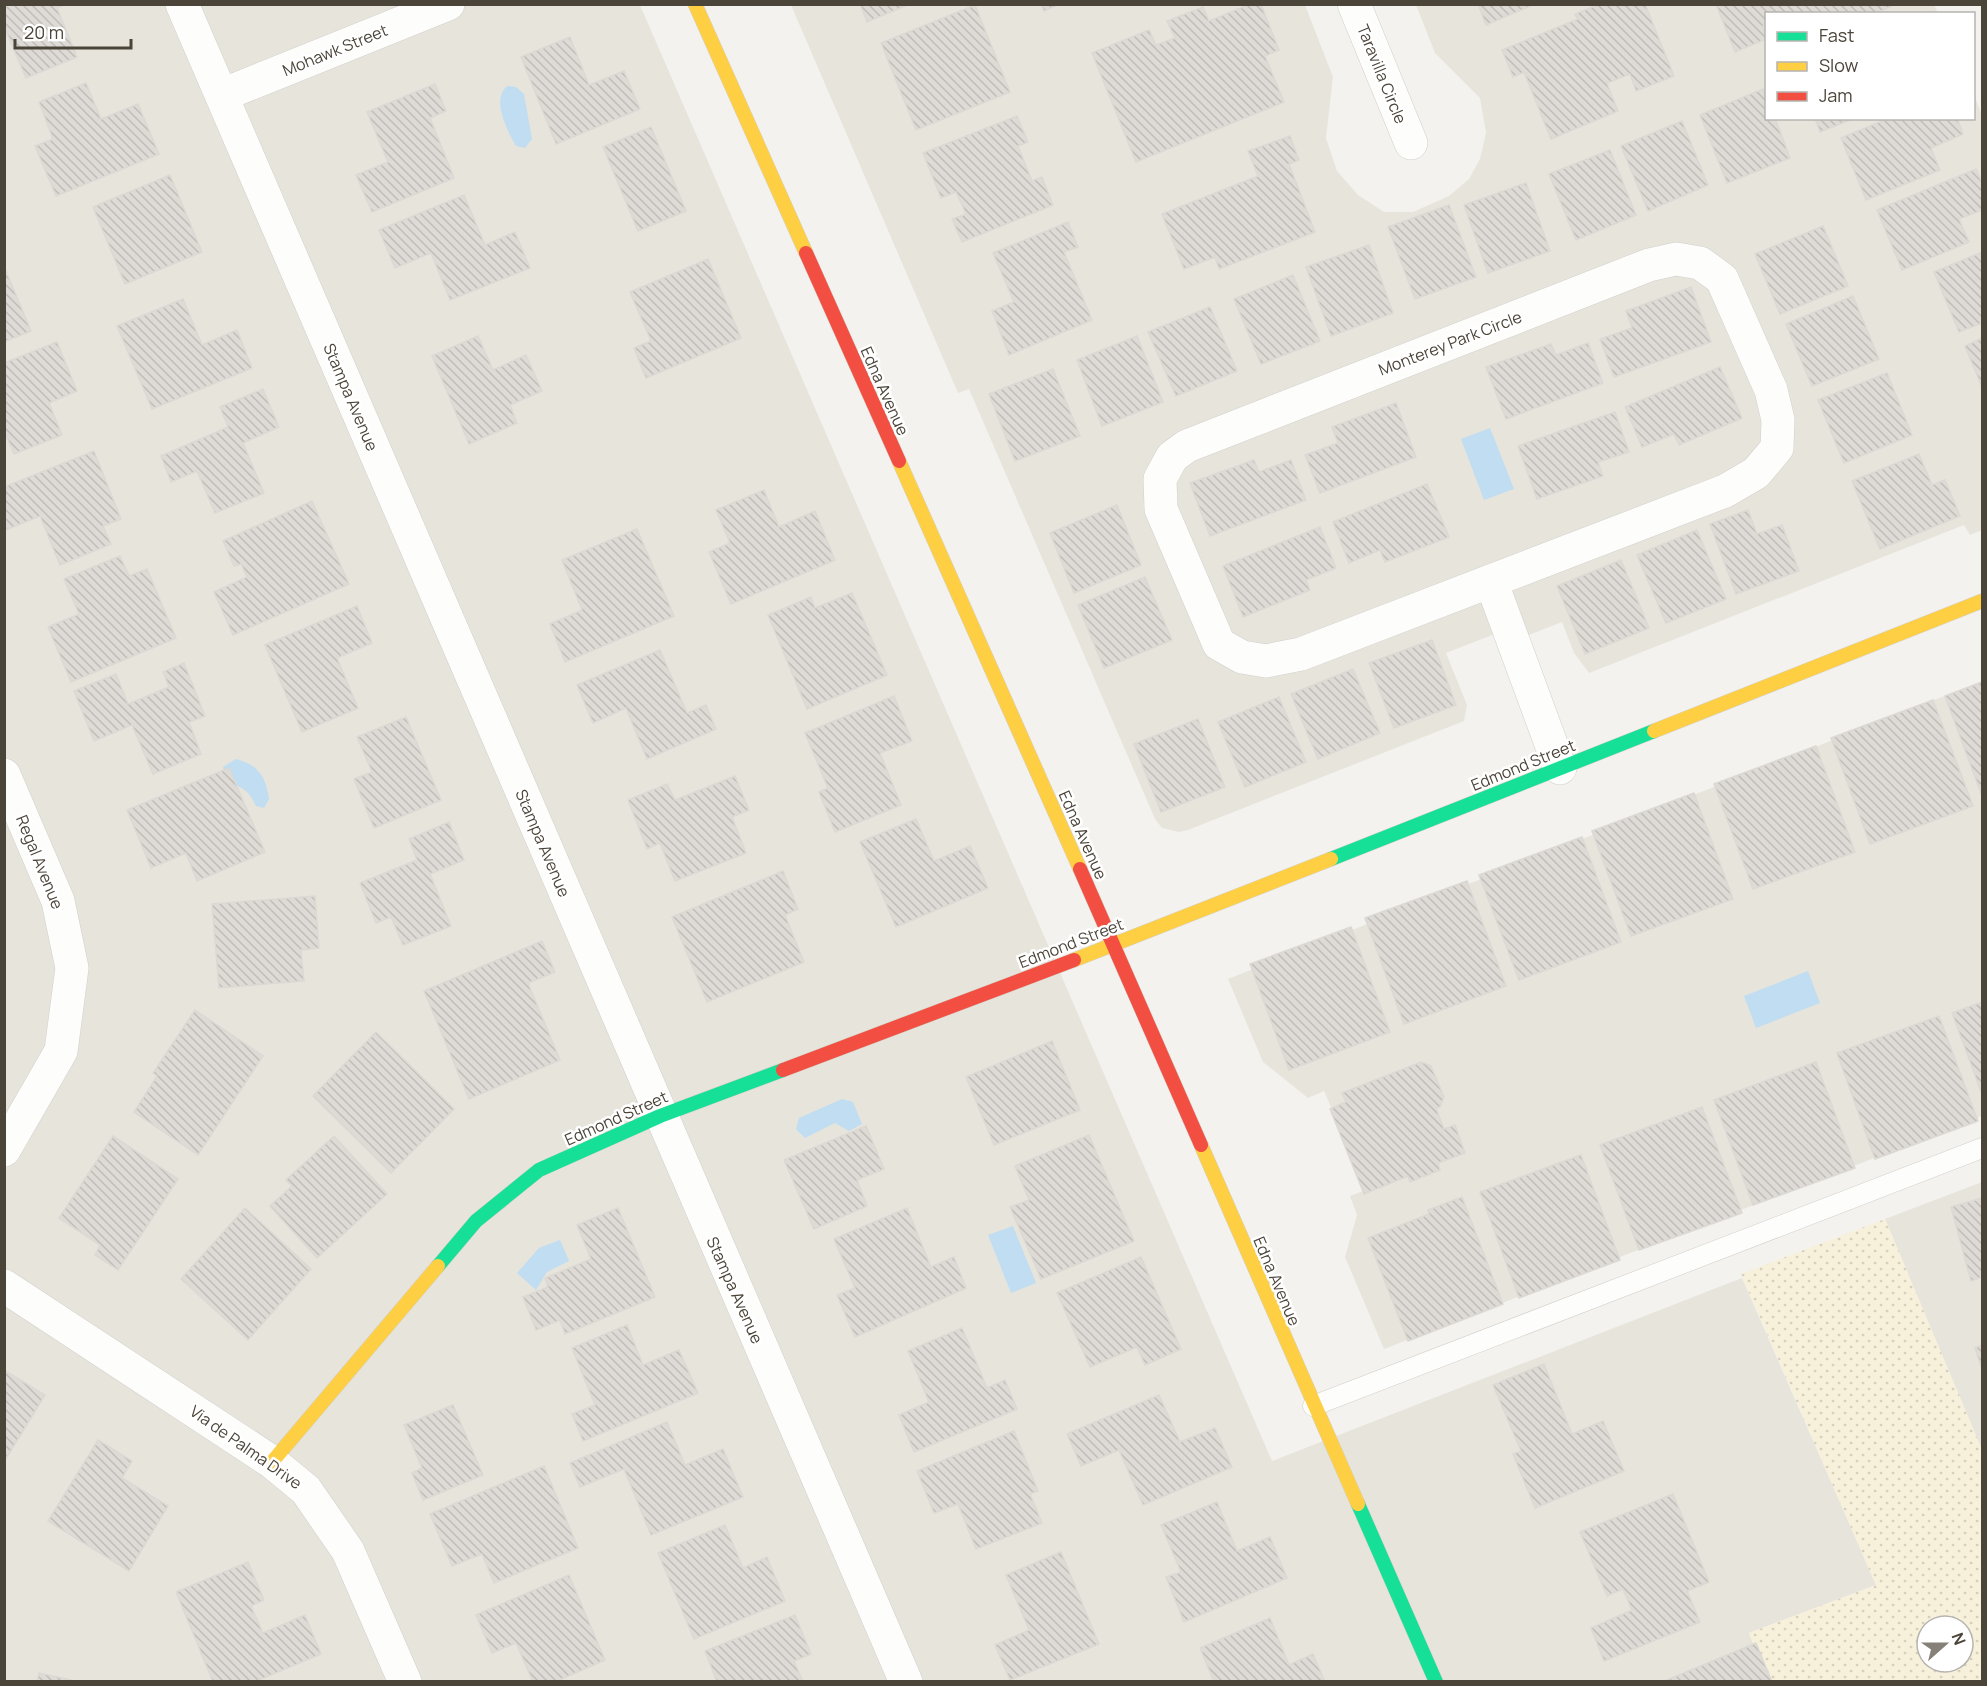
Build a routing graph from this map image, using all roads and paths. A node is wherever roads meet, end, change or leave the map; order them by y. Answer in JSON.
{"nodes":[{"id":1,"x":182,"y":4,"type":"edge"},
{"id":2,"x":448,"y":4,"type":"edge"},
{"id":3,"x":695,"y":4,"type":"edge"},
{"id":4,"x":1354,"y":4,"type":"edge"},
{"id":5,"x":222,"y":94,"type":"junction"},
{"id":6,"x":1411,"y":143,"type":"dead end"},
{"id":7,"x":1491,"y":581,"type":"junction"},
{"id":8,"x":1983,"y":601,"type":"edge"},
{"id":9,"x":1560,"y":768,"type":"junction"},
{"id":10,"x":4,"y":775,"type":"edge"},
{"id":11,"x":1114,"y":945,"type":"junction"},
{"id":12,"x":660,"y":1116,"type":"junction"},
{"id":13,"x":1983,"y":1149,"type":"edge"},
{"id":14,"x":4,"y":1150,"type":"edge"},
{"id":15,"x":4,"y":1286,"type":"edge"},
{"id":16,"x":1313,"y":1406,"type":"junction"},
{"id":17,"x":272,"y":1462,"type":"junction"},
{"id":18,"x":405,"y":1682,"type":"edge"},
{"id":19,"x":906,"y":1682,"type":"edge"},
{"id":20,"x":1436,"y":1682,"type":"edge"}],
"edges":[{"from":1,"to":5,"type":"street","name":"Stampa Avenue"},
{"from":2,"to":5,"type":"street","name":"Mohawk Street"},
{"from":3,"to":11,"type":"street","name":"Edna Avenue"},
{"from":4,"to":6,"type":"street","name":"Taravilla Circle"},
{"from":5,"to":12,"type":"street","name":"Stampa Avenue"},
{"from":7,"to":7,"type":"street","name":"Monterey Park Circle"},
{"from":7,"to":9,"type":"street"},
{"from":8,"to":9,"type":"street","name":"Edmond Street"},
{"from":9,"to":11,"type":"street","name":"Edmond Street"},
{"from":10,"to":14,"type":"street","name":"Regal Avenue"},
{"from":11,"to":12,"type":"street","name":"Edmond Street"},
{"from":11,"to":16,"type":"street","name":"Edna Avenue"},
{"from":12,"to":17,"type":"street","name":"Edmond Street"},
{"from":12,"to":19,"type":"street","name":"Stampa Avenue"},
{"from":13,"to":16,"type":"lane"},
{"from":15,"to":17,"type":"street","name":"Via de Palma Drive"},
{"from":16,"to":20,"type":"street","name":"Edna Avenue"},
{"from":17,"to":18,"type":"street","name":"Via de Palma Drive"}]}
